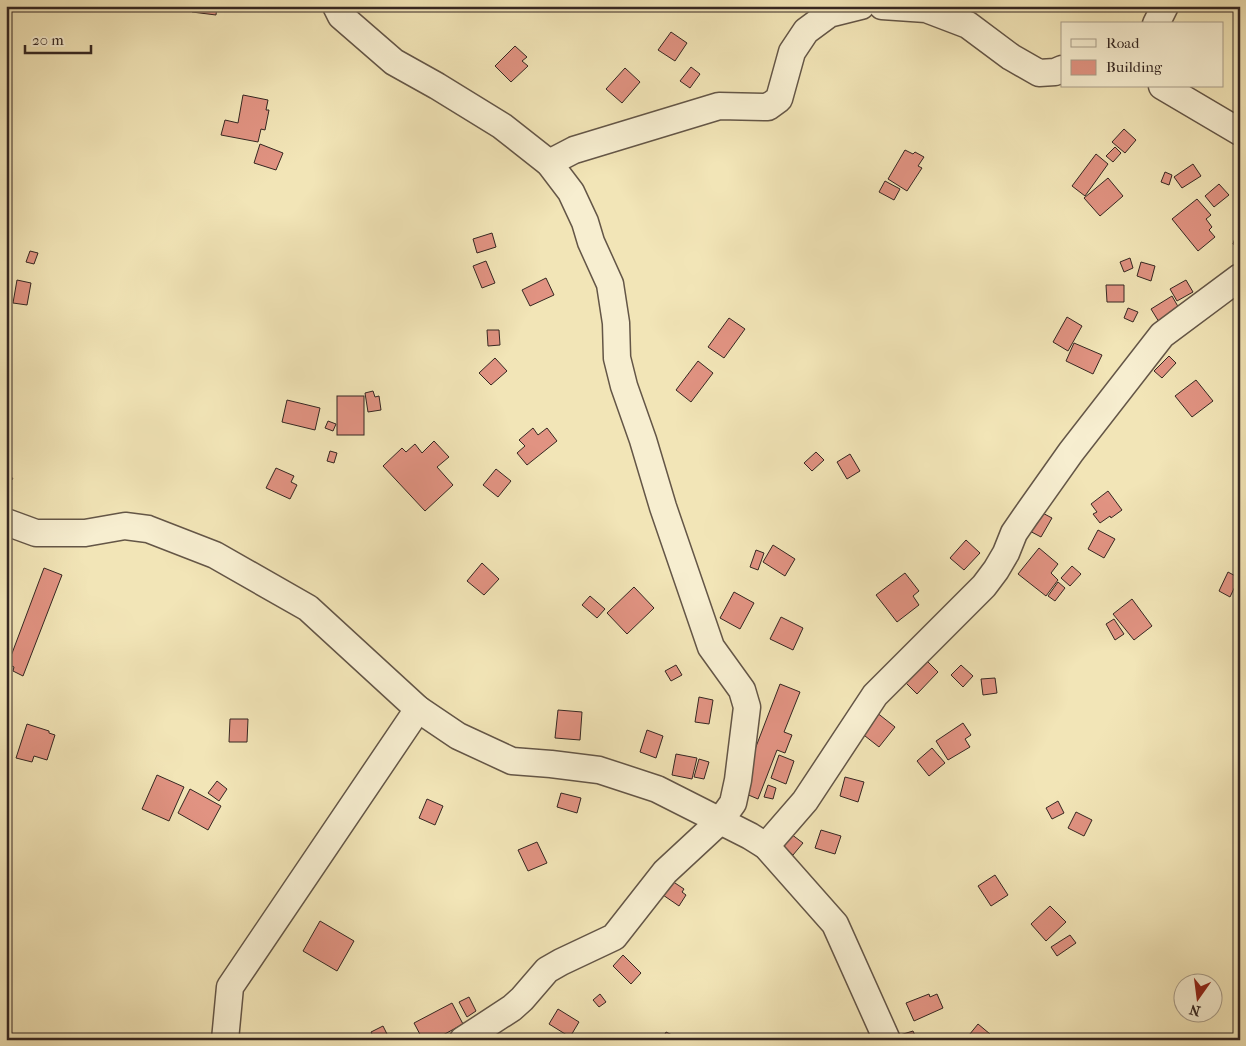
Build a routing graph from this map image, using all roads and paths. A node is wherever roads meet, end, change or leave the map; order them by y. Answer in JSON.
{"nodes":[{"id":1,"x":336,"y":6,"type":"edge"},
{"id":2,"x":860,"y":6,"type":"edge"},
{"id":3,"x":882,"y":6,"type":"edge"},
{"id":4,"x":1165,"y":6,"type":"edge"},
{"id":5,"x":1157,"y":22,"type":"edge"},
{"id":6,"x":1061,"y":69,"type":"edge"},
{"id":7,"x":1165,"y":88,"type":"edge"},
{"id":8,"x":1240,"y":132,"type":"edge"},
{"id":9,"x":549,"y":163,"type":"junction"},
{"id":10,"x":1240,"y":277,"type":"edge"},
{"id":11,"x":6,"y":522,"type":"edge"},
{"id":12,"x":418,"y":708,"type":"junction"},
{"id":13,"x":720,"y":821,"type":"junction"},
{"id":14,"x":766,"y":846,"type":"junction"},
{"id":15,"x":225,"y":1040,"type":"edge"},
{"id":16,"x":463,"y":1040,"type":"edge"},
{"id":17,"x":887,"y":1040,"type":"edge"}],
"edges":[{"from":1,"to":9,"type":"street"},
{"from":2,"to":9,"type":"street"},
{"from":3,"to":6,"type":"street"},
{"from":4,"to":5,"type":"street"},
{"from":7,"to":8,"type":"street"},
{"from":9,"to":13,"type":"street"},
{"from":10,"to":14,"type":"street"},
{"from":11,"to":12,"type":"street"},
{"from":12,"to":13,"type":"street"},
{"from":12,"to":15,"type":"street"},
{"from":13,"to":14,"type":"street"},
{"from":13,"to":16,"type":"street"},
{"from":14,"to":17,"type":"street"}]}
